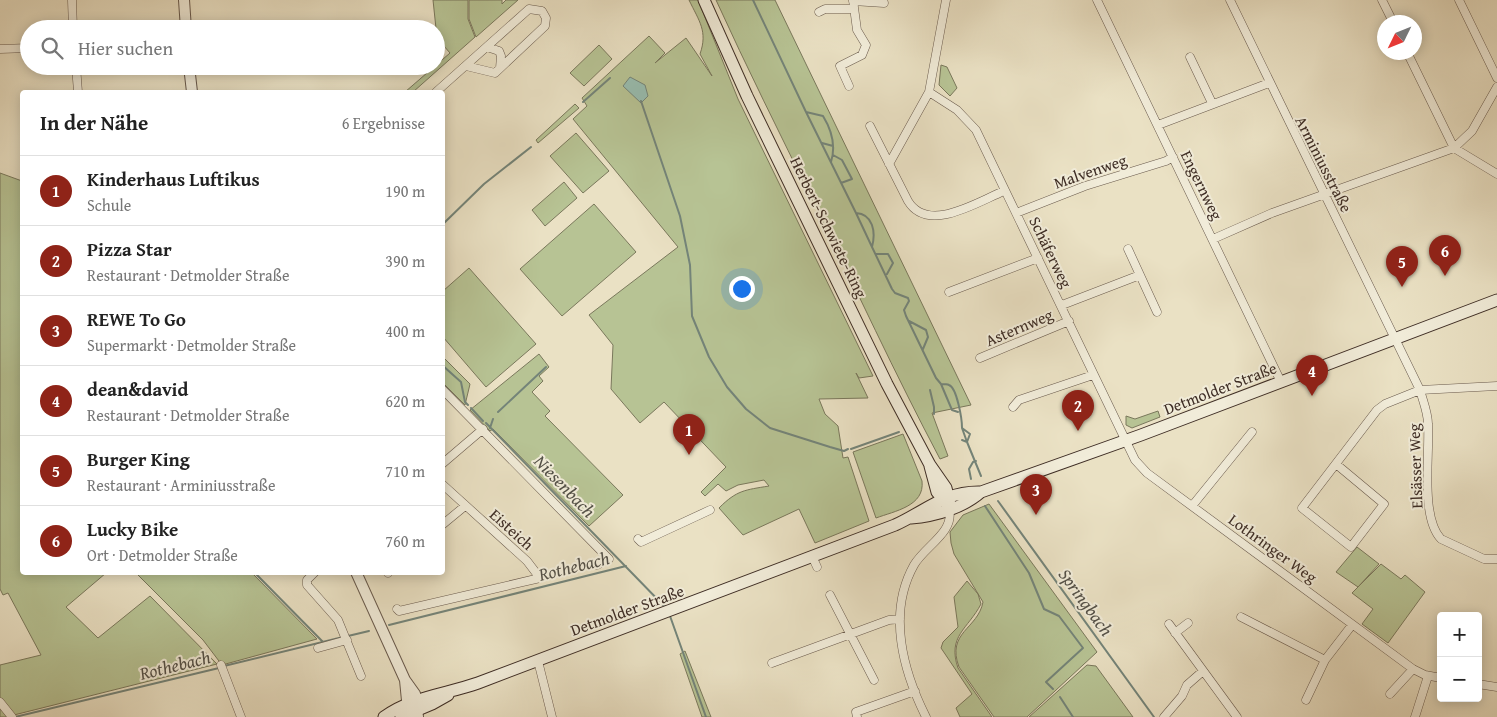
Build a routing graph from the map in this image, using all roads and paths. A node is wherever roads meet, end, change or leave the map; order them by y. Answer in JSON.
{"nodes":[{"id":1,"x":72,"y":0,"type":"edge"},
{"id":2,"x":184,"y":0,"type":"edge"},
{"id":3,"x":704,"y":0,"type":"edge"},
{"id":4,"x":946,"y":0,"type":"edge"},
{"id":5,"x":1097,"y":0,"type":"edge"},
{"id":6,"x":1230,"y":0,"type":"edge"},
{"id":7,"x":1382,"y":0,"type":"edge"},
{"id":8,"x":1459,"y":0,"type":"edge"},
{"id":9,"x":853,"y":3,"type":"edge"},
{"id":10,"x":884,"y":3,"type":"dead end"},
{"id":11,"x":818,"y":12,"type":"dead end"},
{"id":12,"x":1390,"y":15,"type":"edge"},
{"id":13,"x":73,"y":20,"type":"edge"},
{"id":14,"x":185,"y":20,"type":"edge"},
{"id":15,"x":487,"y":47,"type":"junction"},
{"id":16,"x":20,"y":48,"type":"edge"},
{"id":17,"x":0,"y":49,"type":"edge"},
{"id":18,"x":1190,"y":57,"type":"dead end"},
{"id":19,"x":1411,"y":60,"type":"edge"},
{"id":20,"x":466,"y":66,"type":"junction"},
{"id":21,"x":499,"y":70,"type":"junction"},
{"id":22,"x":77,"y":75,"type":"edge"},
{"id":23,"x":190,"y":75,"type":"edge"},
{"id":24,"x":1497,"y":78,"type":"edge"},
{"id":25,"x":1269,"y":83,"type":"junction"},
{"id":26,"x":849,"y":86,"type":"dead end"},
{"id":27,"x":1497,"y":87,"type":"edge"},
{"id":28,"x":78,"y":90,"type":"edge"},
{"id":29,"x":192,"y":90,"type":"edge"},
{"id":30,"x":438,"y":90,"type":"edge"},
{"id":31,"x":930,"y":92,"type":"junction"},
{"id":32,"x":1212,"y":104,"type":"junction"},
{"id":33,"x":1158,"y":125,"type":"junction"},
{"id":34,"x":870,"y":126,"type":"dead end"},
{"id":35,"x":1454,"y":148,"type":"junction"},
{"id":36,"x":1173,"y":157,"type":"junction"},
{"id":37,"x":888,"y":164,"type":"junction"},
{"id":38,"x":1497,"y":174,"type":"edge"},
{"id":39,"x":1004,"y":191,"type":"junction"},
{"id":40,"x":1324,"y":194,"type":"junction"},
{"id":41,"x":1016,"y":213,"type":"junction"},
{"id":42,"x":1213,"y":239,"type":"junction"},
{"id":43,"x":1128,"y":248,"type":"dead end"},
{"id":44,"x":1038,"y":258,"type":"junction"},
{"id":45,"x":1140,"y":275,"type":"junction"},
{"id":46,"x":949,"y":292,"type":"dead end"},
{"id":47,"x":1497,"y":300,"type":"edge"},
{"id":48,"x":1062,"y":305,"type":"junction"},
{"id":49,"x":1157,"y":312,"type":"dead end"},
{"id":50,"x":1069,"y":320,"type":"junction"},
{"id":51,"x":1396,"y":339,"type":"junction"},
{"id":52,"x":980,"y":358,"type":"dead end"},
{"id":53,"x":1093,"y":375,"type":"junction"},
{"id":54,"x":1281,"y":382,"type":"junction"},
{"id":55,"x":1497,"y":386,"type":"edge"},
{"id":56,"x":1420,"y":390,"type":"junction"},
{"id":57,"x":445,"y":393,"type":"edge"},
{"id":58,"x":1013,"y":407,"type":"dead end"},
{"id":59,"x":482,"y":428,"type":"junction"},
{"id":60,"x":1252,"y":432,"type":"dead end"},
{"id":61,"x":1126,"y":441,"type":"junction"},
{"id":62,"x":445,"y":461,"type":"edge"},
{"id":63,"x":1336,"y":464,"type":"junction"},
{"id":64,"x":930,"y":465,"type":"junction"},
{"id":65,"x":932,"y":480,"type":"junction"},
{"id":66,"x":445,"y":487,"type":"edge"},
{"id":67,"x":947,"y":502,"type":"junction"},
{"id":68,"x":464,"y":506,"type":"junction"},
{"id":69,"x":1192,"y":506,"type":"junction"},
{"id":70,"x":923,"y":508,"type":"junction"},
{"id":71,"x":710,"y":510,"type":"dead end"},
{"id":72,"x":911,"y":518,"type":"junction"},
{"id":73,"x":445,"y":522,"type":"edge"},
{"id":74,"x":638,"y":539,"type":"dead end"},
{"id":75,"x":1497,"y":559,"type":"edge"},
{"id":76,"x":597,"y":565,"type":"dead end"},
{"id":77,"x":312,"y":575,"type":"edge"},
{"id":78,"x":357,"y":575,"type":"edge"},
{"id":79,"x":830,"y":595,"type":"dead end"},
{"id":80,"x":397,"y":609,"type":"dead end"},
{"id":81,"x":1241,"y":617,"type":"dead end"},
{"id":82,"x":900,"y":619,"type":"junction"},
{"id":83,"x":1188,"y":623,"type":"dead end"},
{"id":84,"x":1169,"y":624,"type":"dead end"},
{"id":85,"x":1352,"y":625,"type":"junction"},
{"id":86,"x":1175,"y":633,"type":"junction"},
{"id":87,"x":851,"y":634,"type":"junction"},
{"id":88,"x":346,"y":636,"type":"junction"},
{"id":89,"x":318,"y":648,"type":"dead end"},
{"id":90,"x":1325,"y":660,"type":"junction"},
{"id":91,"x":538,"y":661,"type":"junction"},
{"id":92,"x":772,"y":663,"type":"dead end"},
{"id":93,"x":222,"y":667,"type":"dead end"},
{"id":94,"x":1413,"y":669,"type":"junction"},
{"id":95,"x":1203,"y":671,"type":"junction"},
{"id":96,"x":361,"y":676,"type":"dead end"},
{"id":97,"x":1428,"y":676,"type":"junction"},
{"id":98,"x":1437,"y":677,"type":"edge"},
{"id":99,"x":874,"y":680,"type":"dead end"},
{"id":100,"x":1482,"y":685,"type":"edge"},
{"id":101,"x":1497,"y":687,"type":"edge"},
{"id":102,"x":915,"y":691,"type":"junction"},
{"id":103,"x":1390,"y":694,"type":"dead end"},
{"id":104,"x":1306,"y":700,"type":"dead end"},
{"id":105,"x":0,"y":702,"type":"edge"},
{"id":106,"x":411,"y":712,"type":"edge"},
{"id":107,"x":11,"y":716,"type":"edge"},
{"id":108,"x":241,"y":717,"type":"edge"},
{"id":109,"x":384,"y":717,"type":"edge"},
{"id":110,"x":552,"y":717,"type":"edge"},
{"id":111,"x":857,"y":717,"type":"edge"},
{"id":112,"x":926,"y":717,"type":"edge"},
{"id":113,"x":1164,"y":717,"type":"edge"},
{"id":114,"x":1237,"y":717,"type":"edge"},
{"id":115,"x":1414,"y":717,"type":"edge"}],
"edges":[{"from":1,"to":13,"type":"street"},
{"from":2,"to":14,"type":"street"},
{"from":3,"to":64,"type":"main road","name":"Herbert-Schwiete-Ring"},
{"from":4,"to":31,"type":"street"},
{"from":5,"to":33,"type":"street","name":"Engernweg"},
{"from":6,"to":25,"type":"street","name":"Arminiusstraße"},
{"from":7,"to":12,"type":"street"},
{"from":8,"to":24,"type":"street"},
{"from":9,"to":10,"type":"street"},
{"from":9,"to":11,"type":"street"},
{"from":9,"to":26,"type":"street"},
{"from":15,"to":20,"type":"street"},
{"from":15,"to":21,"type":"street"},
{"from":15,"to":21,"type":"street"},
{"from":16,"to":17,"type":"street"},
{"from":18,"to":32,"type":"street"},
{"from":19,"to":35,"type":"street"},
{"from":20,"to":21,"type":"street"},
{"from":20,"to":30,"type":"street"},
{"from":22,"to":28,"type":"street"},
{"from":23,"to":29,"type":"street"},
{"from":25,"to":32,"type":"street"},
{"from":25,"to":40,"type":"street","name":"Arminiusstraße"},
{"from":27,"to":35,"type":"street"},
{"from":31,"to":37,"type":"street"},
{"from":31,"to":39,"type":"street","name":"Schäferweg"},
{"from":32,"to":33,"type":"street"},
{"from":33,"to":36,"type":"street","name":"Engernweg"},
{"from":34,"to":37,"type":"street"},
{"from":35,"to":38,"type":"street"},
{"from":35,"to":40,"type":"street"},
{"from":36,"to":41,"type":"street","name":"Malvenweg"},
{"from":36,"to":42,"type":"street","name":"Engernweg"},
{"from":37,"to":39,"type":"street"},
{"from":39,"to":41,"type":"street","name":"Schäferweg"},
{"from":40,"to":42,"type":"street"},
{"from":40,"to":51,"type":"street","name":"Arminiusstraße"},
{"from":41,"to":44,"type":"street","name":"Schäferweg"},
{"from":42,"to":54,"type":"street","name":"Engernweg"},
{"from":43,"to":45,"type":"street"},
{"from":44,"to":46,"type":"street"},
{"from":44,"to":48,"type":"street","name":"Schäferweg"},
{"from":45,"to":48,"type":"street"},
{"from":45,"to":49,"type":"street"},
{"from":47,"to":51,"type":"main road","name":"Detmolder Straße"},
{"from":48,"to":50,"type":"street","name":"Schäferweg"},
{"from":50,"to":52,"type":"street","name":"Asternweg"},
{"from":50,"to":53,"type":"street","name":"Schäferweg"},
{"from":51,"to":54,"type":"main road","name":"Detmolder Straße"},
{"from":51,"to":56,"type":"street","name":"Arminiusstraße"},
{"from":53,"to":58,"type":"street"},
{"from":53,"to":61,"type":"street","name":"Schäferweg"},
{"from":54,"to":61,"type":"main road","name":"Detmolder Straße"},
{"from":55,"to":56,"type":"street"},
{"from":56,"to":63,"type":"street"},
{"from":56,"to":75,"type":"street","name":"Elsässer Weg"},
{"from":57,"to":59,"type":"street"},
{"from":59,"to":62,"type":"street"},
{"from":59,"to":76,"type":"street"},
{"from":60,"to":69,"type":"street"},
{"from":61,"to":67,"type":"main road","name":"Detmolder Straße"},
{"from":61,"to":69,"type":"street","name":"Lothringer Weg"},
{"from":63,"to":63,"type":"street"},
{"from":64,"to":65,"type":"main road","name":"Herbert-Schwiete-Ring"},
{"from":64,"to":67,"type":"main road","name":"Herbert-Schwiete-Ring"},
{"from":65,"to":67,"type":"main road","name":"Herbert-Schwiete-Ring"},
{"from":65,"to":70,"type":"main road"},
{"from":66,"to":68,"type":"street","name":"Eisteich"},
{"from":67,"to":70,"type":"main road","name":"Detmolder Straße"},
{"from":67,"to":72,"type":"main road","name":"Detmolder Straße"},
{"from":67,"to":82,"type":"street"},
{"from":68,"to":73,"type":"street"},
{"from":68,"to":80,"type":"street","name":"Eisteich"},
{"from":69,"to":85,"type":"street","name":"Lothringer Weg"},
{"from":70,"to":72,"type":"main road","name":"Detmolder Straße"},
{"from":71,"to":74,"type":"street"},
{"from":72,"to":91,"type":"main road","name":"Detmolder Straße"},
{"from":77,"to":88,"type":"street"},
{"from":78,"to":106,"type":"street"},
{"from":79,"to":87,"type":"street"},
{"from":81,"to":90,"type":"street"},
{"from":82,"to":87,"type":"street"},
{"from":82,"to":102,"type":"street"},
{"from":83,"to":86,"type":"street"},
{"from":84,"to":86,"type":"street"},
{"from":85,"to":90,"type":"street"},
{"from":85,"to":94,"type":"street","name":"Lothringer Weg"},
{"from":86,"to":95,"type":"street"},
{"from":87,"to":92,"type":"street"},
{"from":87,"to":99,"type":"street"},
{"from":88,"to":89,"type":"street"},
{"from":88,"to":96,"type":"street"},
{"from":90,"to":104,"type":"street"},
{"from":91,"to":106,"type":"main road","name":"Detmolder Straße"},
{"from":91,"to":110,"type":"street"},
{"from":93,"to":108,"type":"street"},
{"from":94,"to":97,"type":"street","name":"Lothringer Weg"},
{"from":94,"to":103,"type":"street"},
{"from":95,"to":113,"type":"street"},
{"from":95,"to":114,"type":"street"},
{"from":97,"to":98,"type":"street","name":"Lothringer Weg"},
{"from":97,"to":115,"type":"street"},
{"from":100,"to":101,"type":"street"},
{"from":102,"to":111,"type":"street"},
{"from":102,"to":112,"type":"street"},
{"from":105,"to":107,"type":"street"},
{"from":106,"to":109,"type":"main road","name":"Detmolder Straße"}]}
